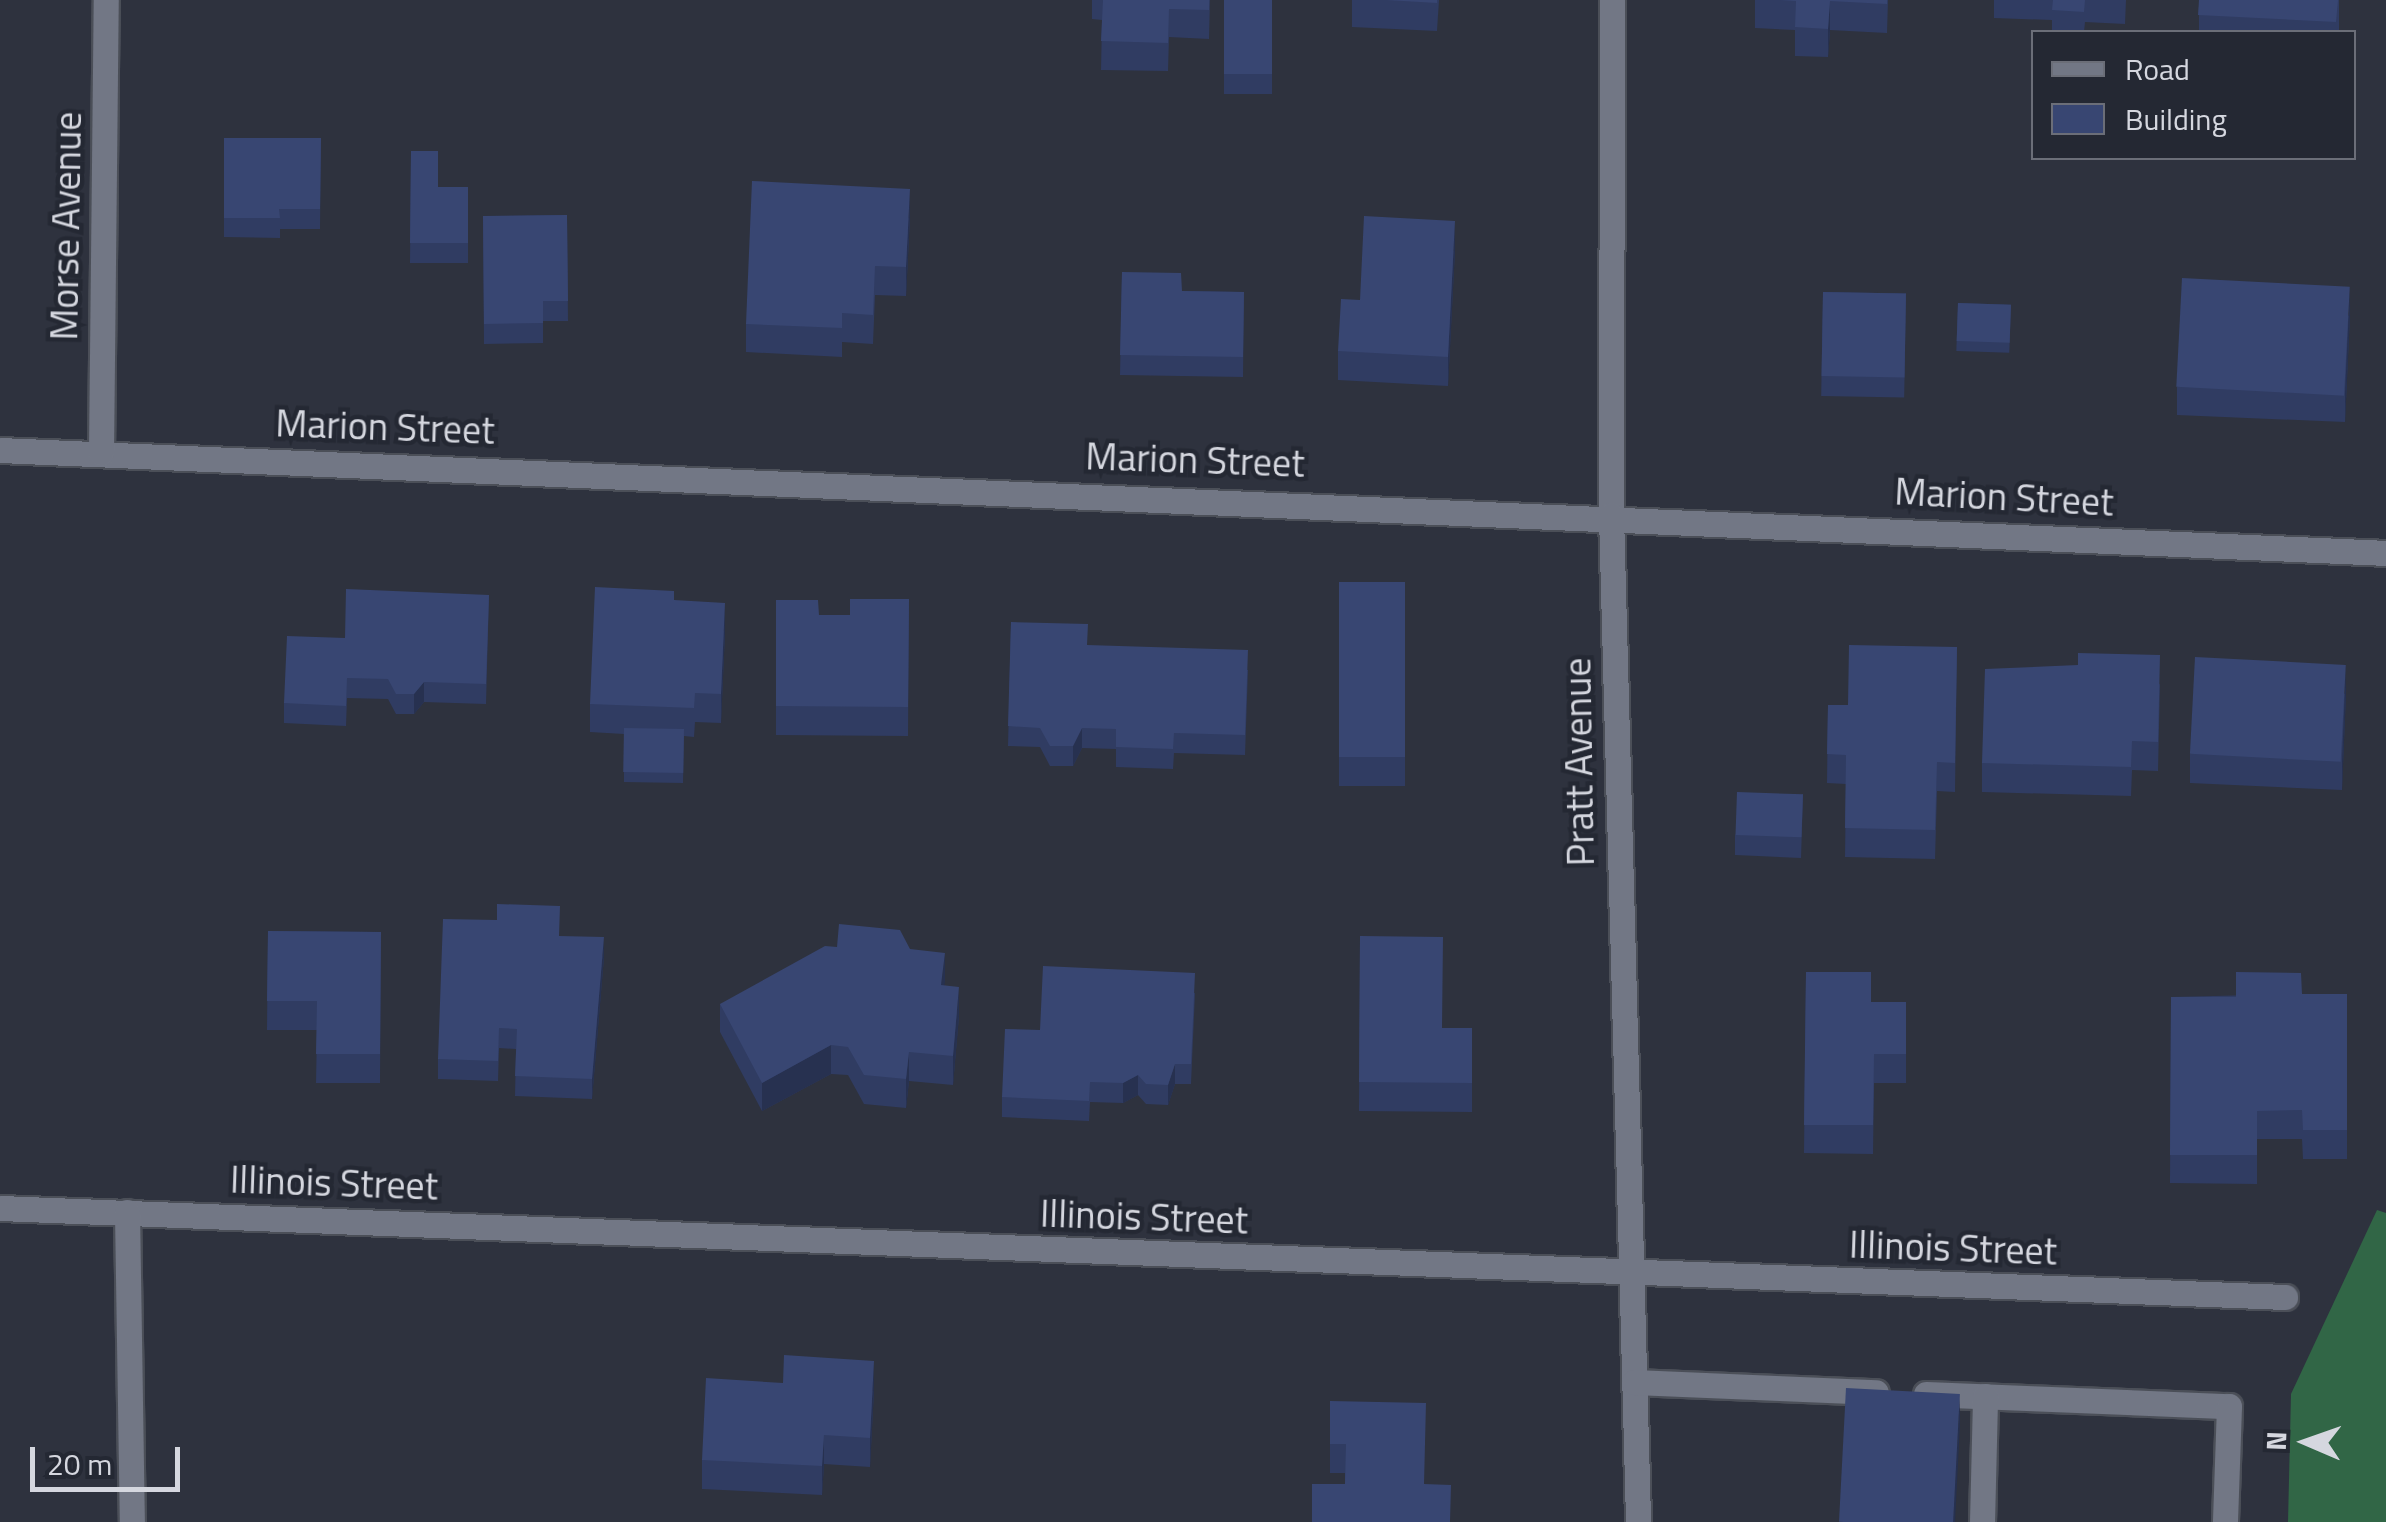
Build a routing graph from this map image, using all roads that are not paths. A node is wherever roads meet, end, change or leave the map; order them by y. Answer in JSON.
{"nodes":[{"id":1,"x":106,"y":0,"type":"edge"},
{"id":2,"x":1612,"y":0,"type":"edge"},
{"id":3,"x":0,"y":450,"type":"edge"},
{"id":4,"x":101,"y":453,"type":"junction"},
{"id":5,"x":1611,"y":514,"type":"junction"},
{"id":6,"x":2386,"y":553,"type":"edge"},
{"id":7,"x":0,"y":1208,"type":"edge"},
{"id":8,"x":127,"y":1212,"type":"junction"},
{"id":9,"x":1630,"y":1274,"type":"junction"},
{"id":10,"x":2284,"y":1297,"type":"dead end"},
{"id":11,"x":1634,"y":1382,"type":"junction"},
{"id":12,"x":1985,"y":1396,"type":"junction"},
{"id":13,"x":132,"y":1522,"type":"edge"},
{"id":14,"x":1638,"y":1522,"type":"edge"},
{"id":15,"x":1982,"y":1522,"type":"edge"},
{"id":16,"x":2225,"y":1522,"type":"edge"}],
"edges":[{"from":1,"to":4,"type":"street","name":"Morse Avenue"},
{"from":2,"to":5,"type":"street","name":"Pratt Avenue"},
{"from":3,"to":4,"type":"street","name":"Marion Street"},
{"from":4,"to":5,"type":"street","name":"Marion Street"},
{"from":5,"to":6,"type":"street","name":"Marion Street"},
{"from":5,"to":9,"type":"street","name":"Pratt Avenue"},
{"from":7,"to":8,"type":"street","name":"Illinois Street"},
{"from":8,"to":9,"type":"street","name":"Illinois Street"},
{"from":8,"to":13,"type":"street"},
{"from":9,"to":10,"type":"street","name":"Illinois Street"},
{"from":9,"to":11,"type":"street","name":"Pratt Avenue"},
{"from":11,"to":12,"type":"street"},
{"from":11,"to":14,"type":"street","name":"Pratt Avenue"},
{"from":12,"to":15,"type":"street"},
{"from":12,"to":16,"type":"street"}]}
